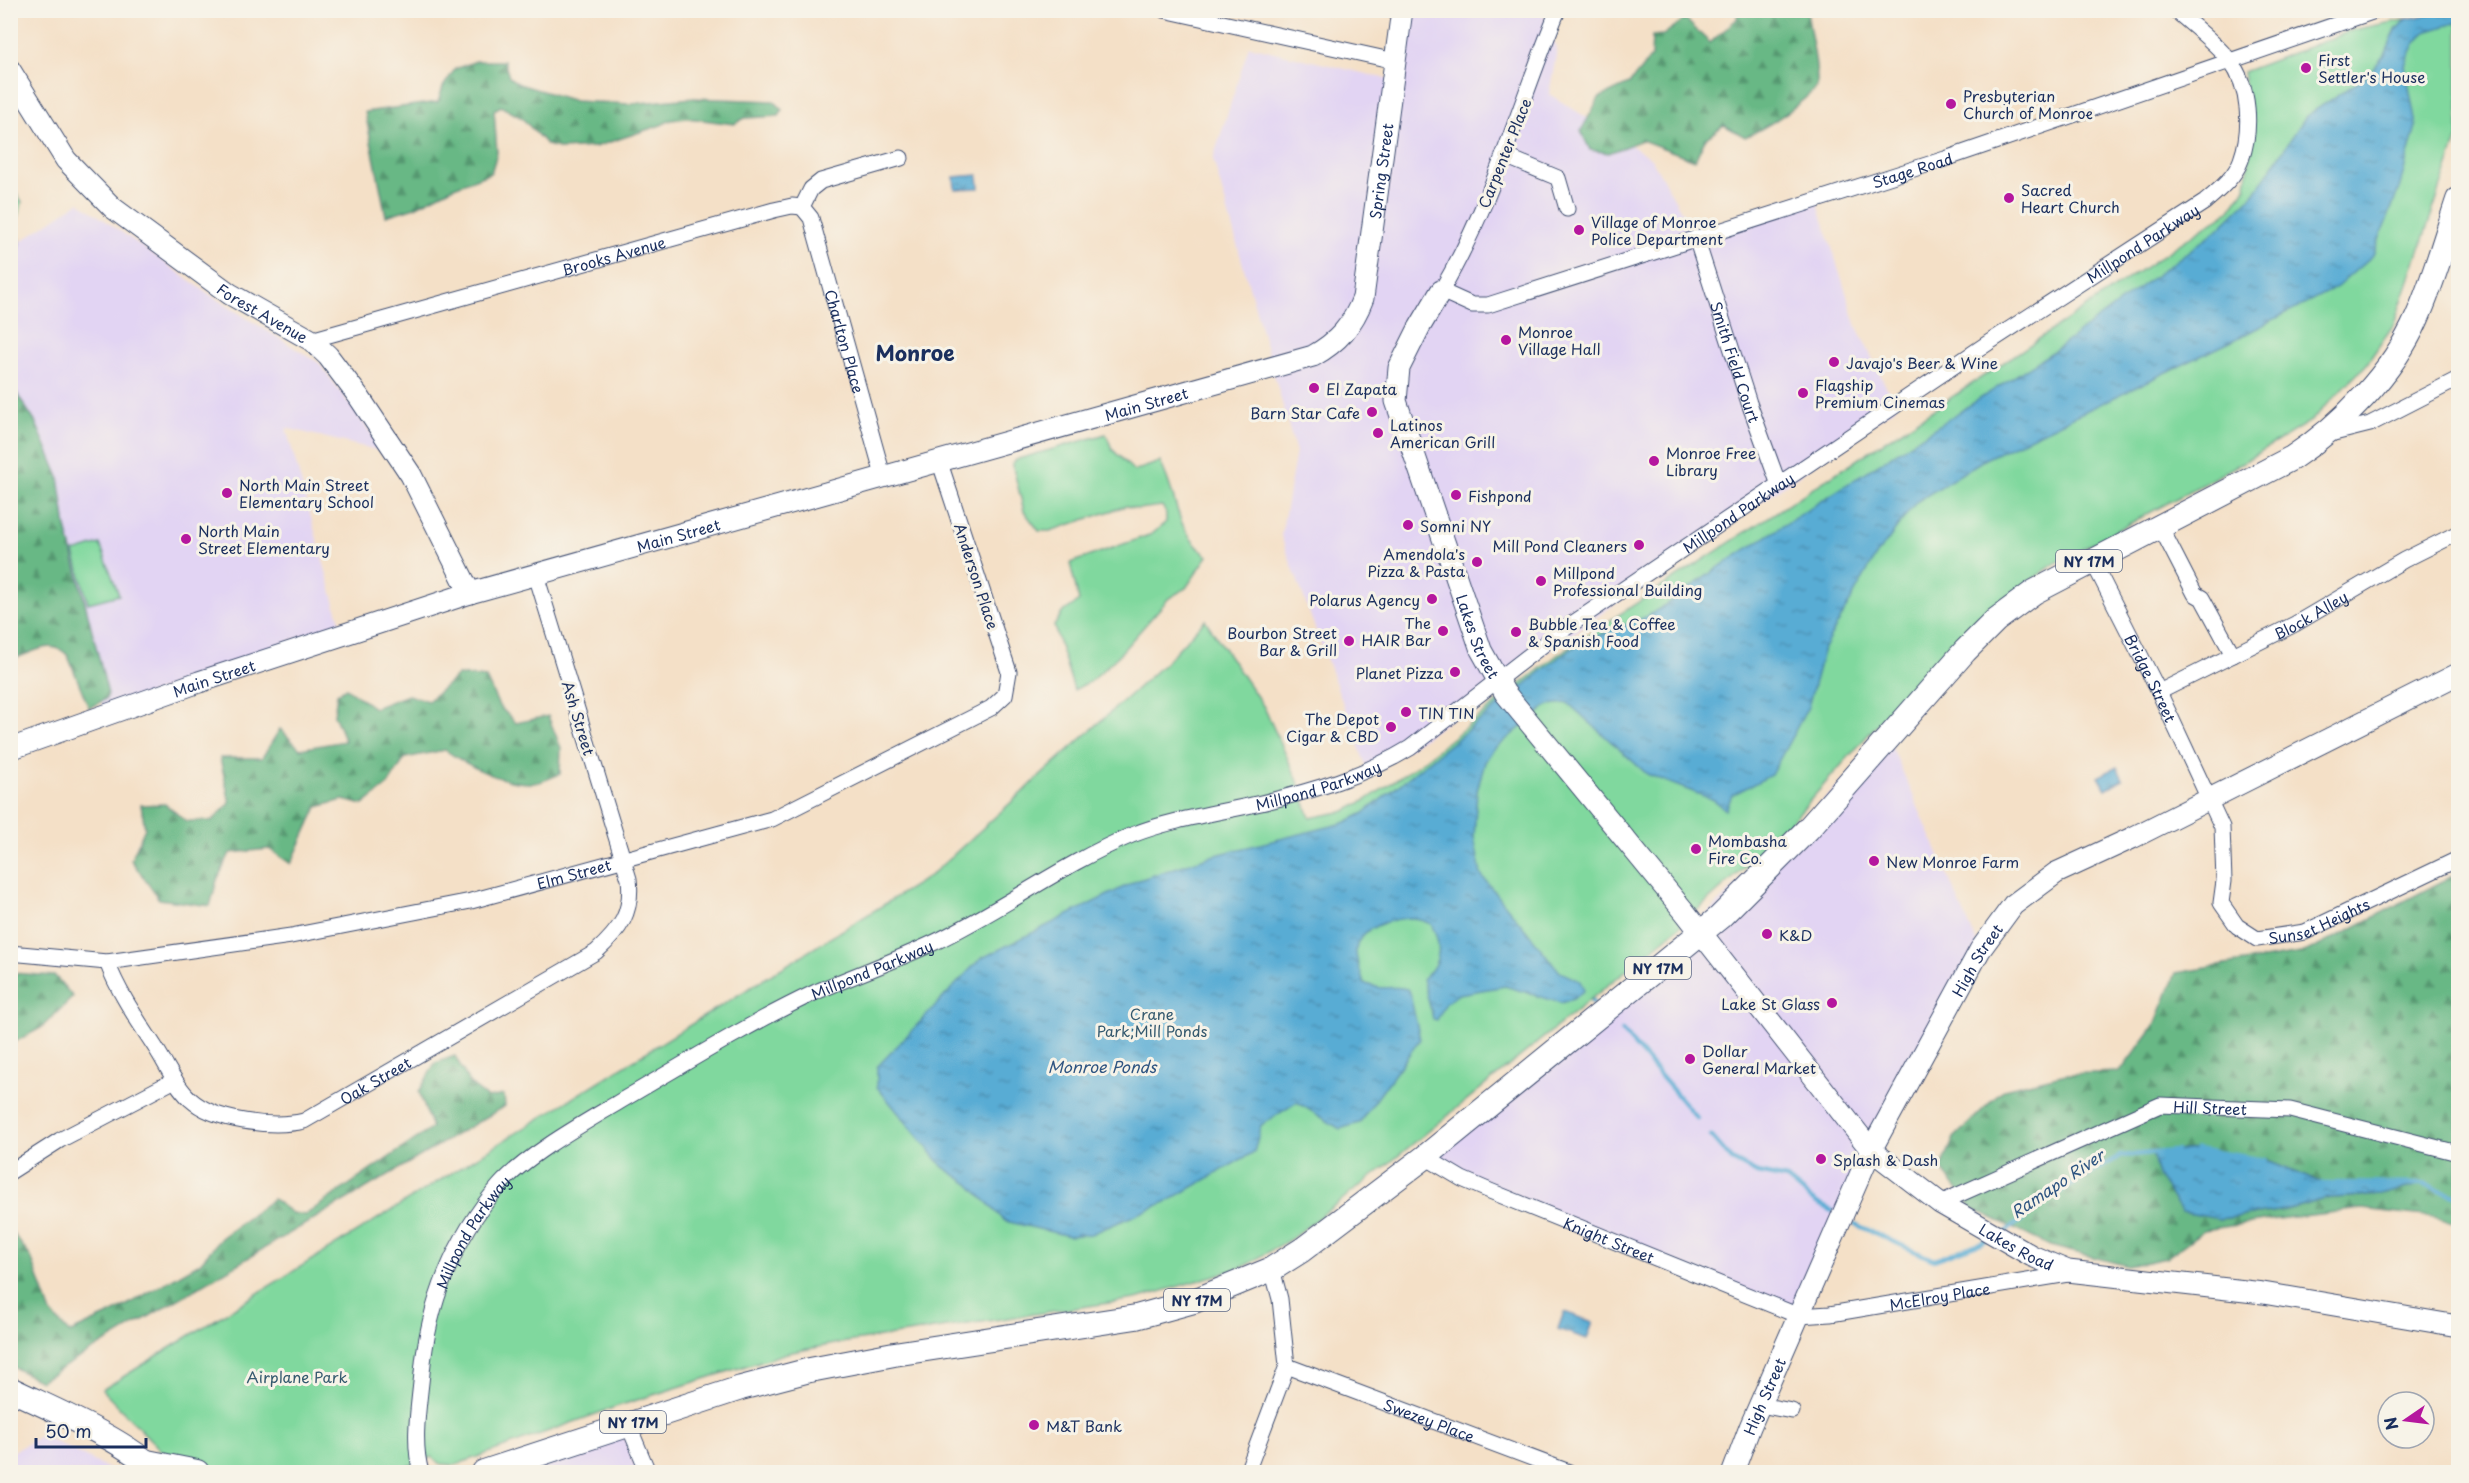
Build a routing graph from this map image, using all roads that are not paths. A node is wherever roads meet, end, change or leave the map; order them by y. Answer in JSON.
{"nodes":[{"id":1,"x":1164,"y":10,"type":"edge"},
{"id":2,"x":1402,"y":10,"type":"edge"},
{"id":3,"x":1558,"y":10,"type":"edge"},
{"id":4,"x":2175,"y":10,"type":"edge"},
{"id":5,"x":2378,"y":10,"type":"edge"},
{"id":6,"x":1395,"y":61,"type":"junction"},
{"id":7,"x":2230,"y":61,"type":"junction"},
{"id":8,"x":10,"y":70,"type":"edge"},
{"id":9,"x":1505,"y":156,"type":"junction"},
{"id":10,"x":901,"y":158,"type":"dead end"},
{"id":11,"x":2458,"y":200,"type":"edge"},
{"id":12,"x":802,"y":207,"type":"junction"},
{"id":13,"x":1567,"y":209,"type":"dead end"},
{"id":14,"x":1696,"y":237,"type":"junction"},
{"id":15,"x":1442,"y":291,"type":"junction"},
{"id":16,"x":1347,"y":330,"type":"joint"},
{"id":17,"x":311,"y":340,"type":"junction"},
{"id":18,"x":2458,"y":379,"type":"edge"},
{"id":19,"x":2324,"y":435,"type":"junction"},
{"id":20,"x":940,"y":463,"type":"junction"},
{"id":21,"x":884,"y":478,"type":"junction"},
{"id":22,"x":1779,"y":485,"type":"junction"},
{"id":23,"x":2159,"y":524,"type":"junction"},
{"id":24,"x":2458,"y":533,"type":"edge"},
{"id":25,"x":2092,"y":560,"type":"junction"},
{"id":26,"x":536,"y":575,"type":"junction"},
{"id":27,"x":470,"y":593,"type":"junction"},
{"id":28,"x":2233,"y":655,"type":"junction"},
{"id":29,"x":2458,"y":674,"type":"edge"},
{"id":30,"x":1502,"y":688,"type":"junction"},
{"id":31,"x":1007,"y":690,"type":"joint"},
{"id":32,"x":2159,"y":692,"type":"junction"},
{"id":33,"x":10,"y":749,"type":"edge"},
{"id":34,"x":2209,"y":798,"type":"junction"},
{"id":35,"x":2458,"y":859,"type":"edge"},
{"id":36,"x":624,"y":860,"type":"junction"},
{"id":37,"x":1699,"y":934,"type":"junction"},
{"id":38,"x":10,"y":952,"type":"edge"},
{"id":39,"x":107,"y":963,"type":"junction"},
{"id":40,"x":175,"y":1080,"type":"junction"},
{"id":41,"x":1871,"y":1150,"type":"junction"},
{"id":42,"x":2458,"y":1153,"type":"edge"},
{"id":43,"x":1425,"y":1157,"type":"junction"},
{"id":44,"x":10,"y":1172,"type":"edge"},
{"id":45,"x":1940,"y":1203,"type":"junction"},
{"id":46,"x":1272,"y":1269,"type":"junction"},
{"id":47,"x":2080,"y":1272,"type":"junction"},
{"id":48,"x":1799,"y":1316,"type":"junction"},
{"id":49,"x":2458,"y":1326,"type":"edge"},
{"id":50,"x":1287,"y":1366,"type":"junction"},
{"id":51,"x":10,"y":1389,"type":"edge"},
{"id":52,"x":1760,"y":1405,"type":"junction"},
{"id":53,"x":1792,"y":1411,"type":"dead end"},
{"id":54,"x":628,"y":1424,"type":"junction"},
{"id":55,"x":152,"y":1467,"type":"edge"},
{"id":56,"x":197,"y":1473,"type":"edge"},
{"id":57,"x":421,"y":1473,"type":"edge"},
{"id":58,"x":484,"y":1473,"type":"edge"},
{"id":59,"x":648,"y":1473,"type":"edge"},
{"id":60,"x":1247,"y":1473,"type":"edge"},
{"id":61,"x":1569,"y":1473,"type":"edge"},
{"id":62,"x":1733,"y":1473,"type":"edge"}],
"edges":[{"from":1,"to":6,"type":"street"},
{"from":2,"to":6,"type":"street","name":"Spring Street"},
{"from":3,"to":9,"type":"street","name":"Carpenter Place"},
{"from":4,"to":7,"type":"street"},
{"from":5,"to":7,"type":"street","name":"Stage Road"},
{"from":6,"to":16,"type":"street","name":"Spring Street"},
{"from":7,"to":14,"type":"street","name":"Stage Road"},
{"from":7,"to":22,"type":"street","name":"Millpond Parkway"},
{"from":8,"to":17,"type":"street","name":"Forest Avenue"},
{"from":9,"to":13,"type":"street"},
{"from":9,"to":15,"type":"street","name":"Carpenter Place"},
{"from":10,"to":12,"type":"street"},
{"from":11,"to":19,"type":"main road","number":"NY 17M"},
{"from":12,"to":17,"type":"street","name":"Brooks Avenue"},
{"from":12,"to":21,"type":"street","name":"Charlton Place"},
{"from":14,"to":15,"type":"street","name":"Stage Road"},
{"from":14,"to":22,"type":"street","name":"Smith Field Court"},
{"from":15,"to":30,"type":"street","name":"Lakes Street"},
{"from":16,"to":20,"type":"street","name":"Main Street"},
{"from":17,"to":27,"type":"street","name":"Forest Avenue"},
{"from":18,"to":19,"type":"street"},
{"from":19,"to":23,"type":"main road","number":"NY 17M"},
{"from":20,"to":21,"type":"street","name":"Main Street"},
{"from":20,"to":31,"type":"street","name":"Anderson Place"},
{"from":21,"to":26,"type":"street","name":"Main Street"},
{"from":22,"to":30,"type":"street","name":"Millpond Parkway"},
{"from":23,"to":25,"type":"main road","number":"NY 17M"},
{"from":23,"to":28,"type":"street"},
{"from":24,"to":28,"type":"street","name":"Block Alley"},
{"from":25,"to":32,"type":"street","name":"Bridge Street"},
{"from":25,"to":37,"type":"main road","number":"NY 17M"},
{"from":26,"to":27,"type":"street","name":"Main Street"},
{"from":26,"to":36,"type":"street","name":"Ash Street"},
{"from":27,"to":33,"type":"street","name":"Main Street"},
{"from":28,"to":32,"type":"street","name":"Block Alley"},
{"from":29,"to":34,"type":"street","name":"High Street"},
{"from":30,"to":37,"type":"street","name":"Lakes Street"},
{"from":30,"to":57,"type":"street","name":"Millpond Parkway"},
{"from":31,"to":36,"type":"street","name":"Elm Street"},
{"from":32,"to":34,"type":"street","name":"Bridge Street"},
{"from":34,"to":35,"type":"street","name":"Sunset Heights"},
{"from":34,"to":41,"type":"street","name":"High Street"},
{"from":36,"to":39,"type":"street","name":"Elm Street"},
{"from":36,"to":40,"type":"street","name":"Oak Street"},
{"from":37,"to":41,"type":"street","name":"Lakes Road"},
{"from":37,"to":43,"type":"main road","number":"NY 17M"},
{"from":38,"to":39,"type":"street"},
{"from":39,"to":40,"type":"street","name":"Oak Street"},
{"from":40,"to":44,"type":"street"},
{"from":41,"to":45,"type":"street","name":"Lakes Road"},
{"from":41,"to":48,"type":"street","name":"High Street"},
{"from":42,"to":45,"type":"street","name":"Hill Street"},
{"from":43,"to":46,"type":"main road","number":"NY 17M"},
{"from":43,"to":48,"type":"street","name":"Knight Street"},
{"from":45,"to":47,"type":"street","name":"Lakes Road"},
{"from":46,"to":50,"type":"street"},
{"from":46,"to":54,"type":"main road","number":"NY 17M"},
{"from":47,"to":48,"type":"street","name":"McElroy Place"},
{"from":47,"to":49,"type":"street","name":"Lakes Road"},
{"from":48,"to":52,"type":"street","name":"High Street"},
{"from":50,"to":60,"type":"street"},
{"from":50,"to":61,"type":"street","name":"Swezey Place"},
{"from":51,"to":55,"type":"main road"},
{"from":52,"to":53,"type":"street"},
{"from":52,"to":62,"type":"street","name":"High Street"},
{"from":54,"to":58,"type":"main road","number":"NY 17M"},
{"from":54,"to":59,"type":"street"},
{"from":55,"to":56,"type":"main road"}]}
